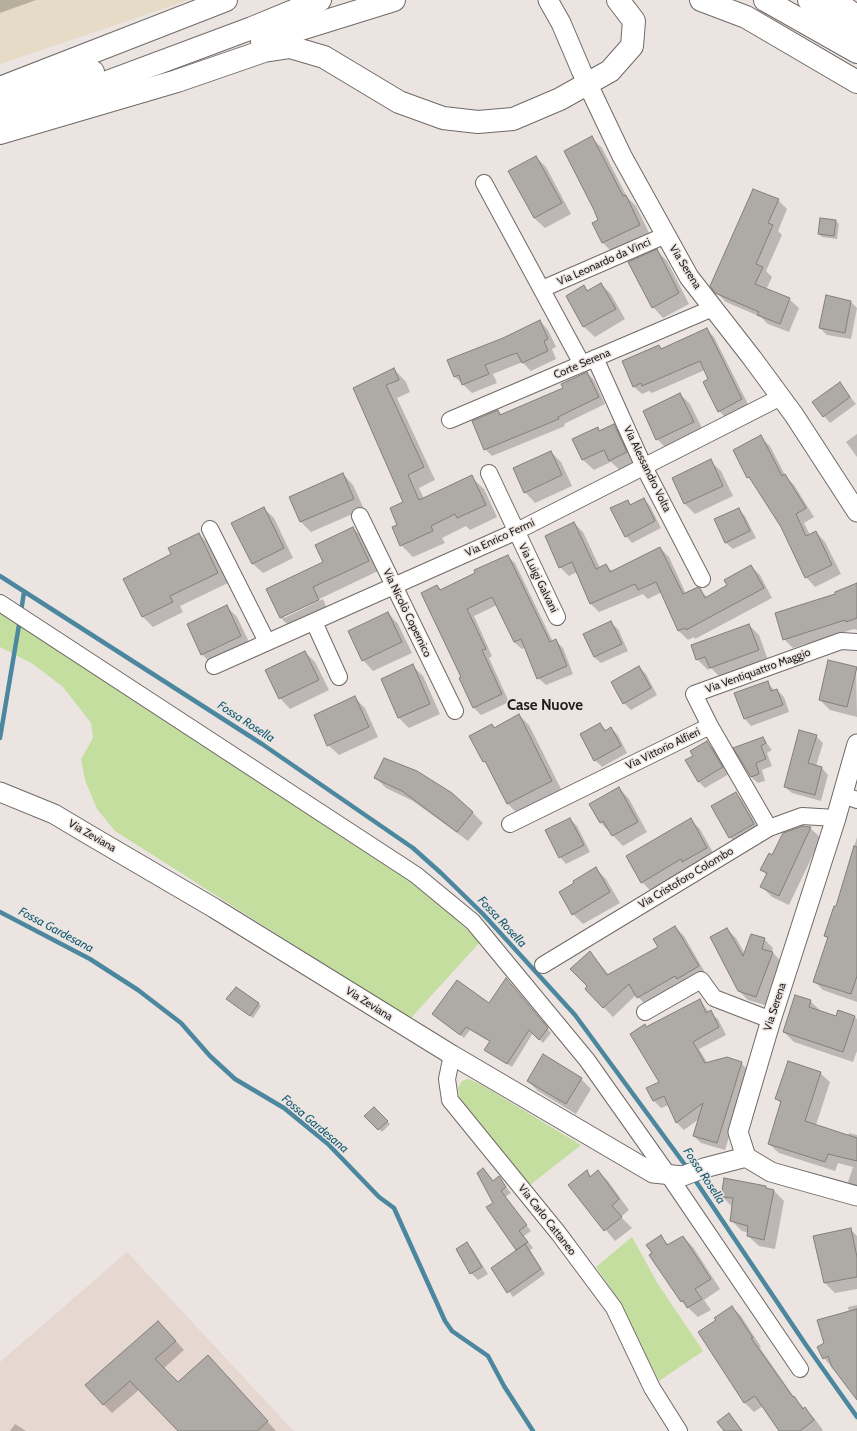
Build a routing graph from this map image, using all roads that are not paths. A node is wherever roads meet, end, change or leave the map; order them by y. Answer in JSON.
{"nodes":[{"id":1,"x":226,"y":0,"type":"edge"},
{"id":2,"x":306,"y":0,"type":"edge"},
{"id":3,"x":320,"y":0,"type":"edge"},
{"id":4,"x":394,"y":0,"type":"edge"},
{"id":5,"x":548,"y":0,"type":"edge"},
{"id":6,"x":618,"y":0,"type":"edge"},
{"id":7,"x":701,"y":0,"type":"edge"},
{"id":8,"x":765,"y":0,"type":"edge"},
{"id":9,"x":809,"y":0,"type":"edge"},
{"id":10,"x":834,"y":0,"type":"edge"},
{"id":11,"x":857,"y":17,"type":"edge"},
{"id":12,"x":857,"y":32,"type":"edge"},
{"id":13,"x":857,"y":52,"type":"edge"},
{"id":14,"x":857,"y":82,"type":"edge"},
{"id":15,"x":588,"y":83,"type":"junction"},
{"id":16,"x":0,"y":88,"type":"edge"},
{"id":17,"x":0,"y":104,"type":"edge"},
{"id":18,"x":0,"y":122,"type":"edge"},
{"id":19,"x":0,"y":133,"type":"edge"},
{"id":20,"x":484,"y":183,"type":"dead end"},
{"id":21,"x":666,"y":235,"type":"junction"},
{"id":22,"x":542,"y":289,"type":"junction"},
{"id":23,"x":713,"y":308,"type":"junction"},
{"id":24,"x":588,"y":361,"type":"junction"},
{"id":25,"x":781,"y":397,"type":"junction"},
{"id":26,"x":450,"y":420,"type":"dead end"},
{"id":27,"x":644,"y":467,"type":"junction"},
{"id":28,"x":488,"y":473,"type":"dead end"},
{"id":29,"x":857,"y":512,"type":"edge"},
{"id":30,"x":360,"y":516,"type":"dead end"},
{"id":31,"x":210,"y":529,"type":"dead end"},
{"id":32,"x":515,"y":532,"type":"junction"},
{"id":33,"x":702,"y":579,"type":"dead end"},
{"id":34,"x":393,"y":586,"type":"junction"},
{"id":35,"x":0,"y":603,"type":"edge"},
{"id":36,"x":557,"y":617,"type":"dead end"},
{"id":37,"x":314,"y":622,"type":"junction"},
{"id":38,"x":267,"y":642,"type":"junction"},
{"id":39,"x":857,"y":642,"type":"edge"},
{"id":40,"x":214,"y":666,"type":"dead end"},
{"id":41,"x":339,"y":677,"type":"dead end"},
{"id":42,"x":455,"y":711,"type":"dead end"},
{"id":43,"x":710,"y":726,"type":"junction"},
{"id":44,"x":857,"y":744,"type":"edge"},
{"id":45,"x":0,"y":792,"type":"edge"},
{"id":46,"x":850,"y":797,"type":"edge"},
{"id":47,"x":836,"y":818,"type":"junction"},
{"id":48,"x":510,"y":824,"type":"dead end"},
{"id":49,"x":769,"y":828,"type":"junction"},
{"id":50,"x":544,"y":965,"type":"dead end"},
{"id":51,"x":645,"y":1012,"type":"dead end"},
{"id":52,"x":771,"y":1020,"type":"junction"},
{"id":53,"x":452,"y":1055,"type":"junction"},
{"id":54,"x":746,"y":1157,"type":"junction"},
{"id":55,"x":676,"y":1176,"type":"junction"},
{"id":56,"x":857,"y":1196,"type":"edge"},
{"id":57,"x":800,"y":1369,"type":"dead end"},
{"id":58,"x":679,"y":1431,"type":"edge"}],
"edges":[{"from":1,"to":16,"type":"highway"},
{"from":2,"to":17,"type":"highway"},
{"from":3,"to":18,"type":"highway"},
{"from":4,"to":19,"type":"highway"},
{"from":5,"to":15,"type":"street","name":"Via Serena"},
{"from":6,"to":15,"type":"highway"},
{"from":7,"to":14,"type":"highway"},
{"from":8,"to":13,"type":"highway"},
{"from":9,"to":12,"type":"highway"},
{"from":10,"to":11,"type":"highway"},
{"from":15,"to":19,"type":"highway"},
{"from":15,"to":21,"type":"street","name":"Via Serena"},
{"from":20,"to":22,"type":"street","name":"Via Alessandro Volta"},
{"from":21,"to":22,"type":"street","name":"Via Leonardo da Vinci"},
{"from":21,"to":23,"type":"street","name":"Via Serena"},
{"from":22,"to":24,"type":"street","name":"Via Alessandro Volta"},
{"from":23,"to":24,"type":"street","name":"Corte Serena"},
{"from":23,"to":25,"type":"street","name":"Via Serena"},
{"from":24,"to":26,"type":"street","name":"Corte Serena"},
{"from":24,"to":27,"type":"street","name":"Via Alessandro Volta"},
{"from":25,"to":27,"type":"street","name":"Via Enrico Fermi"},
{"from":25,"to":29,"type":"street","name":"Via Serena"},
{"from":27,"to":32,"type":"street","name":"Via Enrico Fermi"},
{"from":27,"to":33,"type":"street","name":"Via Alessandro Volta"},
{"from":28,"to":32,"type":"street","name":"Via Luigi Galvani"},
{"from":30,"to":34,"type":"street","name":"Via Nicolò Copernico"},
{"from":31,"to":38,"type":"street"},
{"from":32,"to":34,"type":"street","name":"Via Enrico Fermi"},
{"from":32,"to":36,"type":"street","name":"Via Luigi Galvani"},
{"from":34,"to":37,"type":"street","name":"Via Enrico Fermi"},
{"from":34,"to":42,"type":"street","name":"Via Nicolò Copernico"},
{"from":35,"to":55,"type":"street"},
{"from":37,"to":38,"type":"street","name":"Via Enrico Fermi"},
{"from":37,"to":41,"type":"street"},
{"from":38,"to":40,"type":"street","name":"Via Enrico Fermi"},
{"from":39,"to":43,"type":"street","name":"Via Ventiquattro Maggio"},
{"from":43,"to":48,"type":"street","name":"Via Vittorio Alfieri"},
{"from":43,"to":49,"type":"street","name":"Via Vittorio Alfieri"},
{"from":44,"to":46,"type":"street","name":"Via Serena"},
{"from":45,"to":53,"type":"street","name":"Via Zeviana"},
{"from":46,"to":47,"type":"street","name":"Via Serena"},
{"from":47,"to":49,"type":"street","name":"Via Cristoforo Colombo"},
{"from":47,"to":52,"type":"street","name":"Via Serena"},
{"from":49,"to":50,"type":"street","name":"Via Cristoforo Colombo"},
{"from":51,"to":52,"type":"street"},
{"from":52,"to":54,"type":"street","name":"Via Serena"},
{"from":53,"to":55,"type":"street","name":"Via Zeviana"},
{"from":53,"to":58,"type":"street","name":"Via Carlo Cattaneo"},
{"from":54,"to":55,"type":"street"},
{"from":54,"to":56,"type":"street"},
{"from":55,"to":57,"type":"street"}]}
